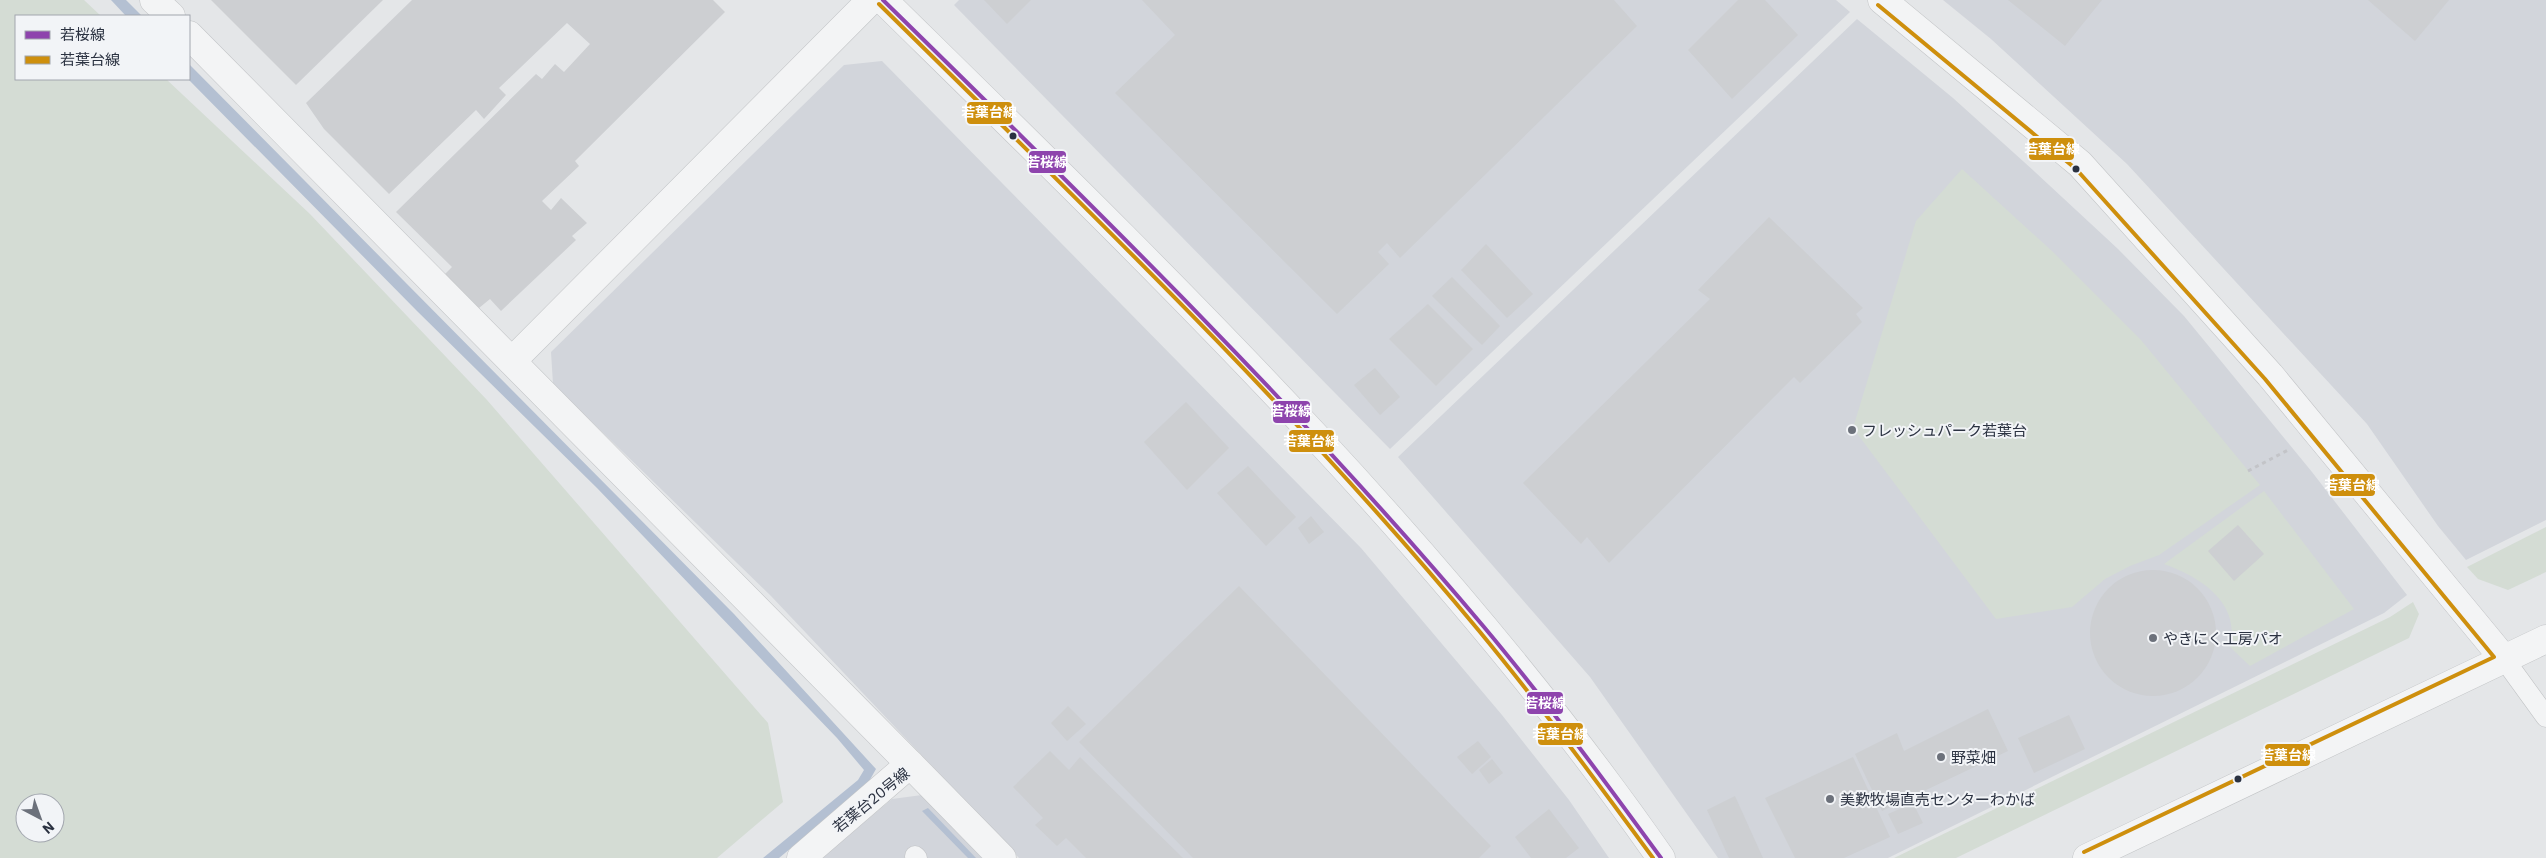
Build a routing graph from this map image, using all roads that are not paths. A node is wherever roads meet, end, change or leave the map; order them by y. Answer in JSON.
{"nodes":[{"id":1,"x":154,"y":0,"type":"edge"},
{"id":2,"x":871,"y":0,"type":"edge"},
{"id":3,"x":883,"y":0,"type":"edge"},
{"id":4,"x":1882,"y":0,"type":"edge"},
{"id":5,"x":170,"y":15,"type":"edge"},
{"id":6,"x":190,"y":36,"type":"edge"},
{"id":7,"x":512,"y":361,"type":"junction"},
{"id":8,"x":2546,"y":639,"type":"edge"},
{"id":9,"x":2504,"y":659,"type":"junction"},
{"id":10,"x":2546,"y":718,"type":"edge"},
{"id":11,"x":910,"y":764,"type":"junction"},
{"id":12,"x":801,"y":858,"type":"edge"},
{"id":13,"x":1002,"y":858,"type":"edge"},
{"id":14,"x":1661,"y":858,"type":"edge"},
{"id":15,"x":2087,"y":858,"type":"edge"}],
"edges":[{"from":1,"to":5,"type":"street"},
{"from":2,"to":7,"type":"street"},
{"from":3,"to":14,"type":"street"},
{"from":4,"to":9,"type":"street"},
{"from":6,"to":7,"type":"street"},
{"from":7,"to":11,"type":"street"},
{"from":8,"to":9,"type":"street"},
{"from":9,"to":10,"type":"lane"},
{"from":9,"to":15,"type":"street"},
{"from":11,"to":12,"type":"street","name":"若葉台20号線"},
{"from":11,"to":13,"type":"street","name":"若葉台20号線"}]}
